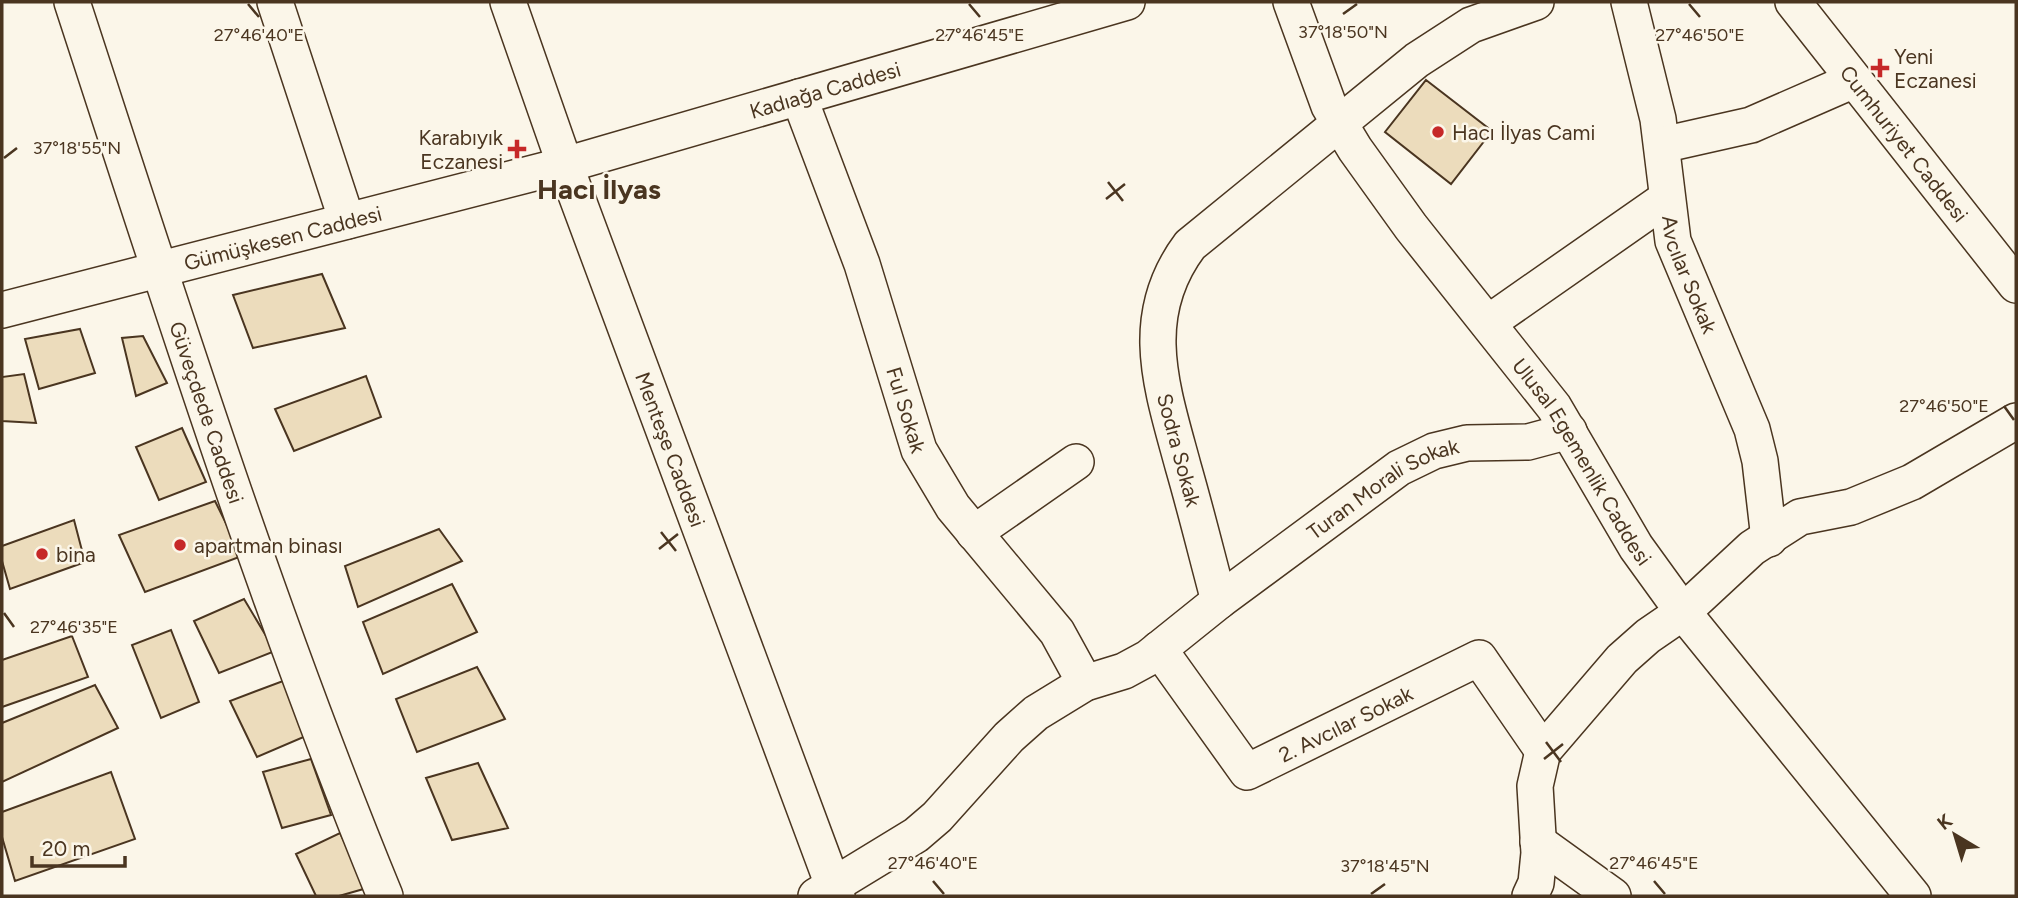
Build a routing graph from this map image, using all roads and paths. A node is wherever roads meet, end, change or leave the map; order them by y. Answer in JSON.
{"nodes":[{"id":1,"x":72,"y":2,"type":"edge"},
{"id":2,"x":275,"y":2,"type":"edge"},
{"id":3,"x":508,"y":2,"type":"edge"},
{"id":4,"x":1127,"y":2,"type":"edge"},
{"id":5,"x":1290,"y":2,"type":"edge"},
{"id":6,"x":1535,"y":2,"type":"edge"},
{"id":7,"x":1629,"y":2,"type":"edge"},
{"id":8,"x":1793,"y":2,"type":"edge"},
{"id":9,"x":1854,"y":80,"type":"junction"},
{"id":10,"x":799,"y":97,"type":"junction"},
{"id":11,"x":1338,"y":121,"type":"junction"},
{"id":12,"x":1662,"y":145,"type":"junction"},
{"id":13,"x":565,"y":165,"type":"junction"},
{"id":14,"x":1667,"y":198,"type":"junction"},
{"id":15,"x":348,"y":221,"type":"junction"},
{"id":16,"x":159,"y":269,"type":"junction"},
{"id":17,"x":2011,"y":269,"type":"edge"},
{"id":18,"x":2,"y":310,"type":"edge"},
{"id":19,"x":1488,"y":323,"type":"junction"},
{"id":20,"x":2016,"y":421,"type":"edge"},
{"id":21,"x":1569,"y":431,"type":"junction"},
{"id":22,"x":1076,"y":462,"type":"dead end"},
{"id":23,"x":974,"y":533,"type":"junction"},
{"id":24,"x":1769,"y":539,"type":"junction"},
{"id":25,"x":1219,"y":601,"type":"junction"},
{"id":26,"x":1683,"y":612,"type":"junction"},
{"id":27,"x":1158,"y":649,"type":"junction"},
{"id":28,"x":1085,"y":683,"type":"junction"},
{"id":29,"x":1543,"y":751,"type":"junction"},
{"id":30,"x":1538,"y":842,"type":"junction"},
{"id":31,"x":829,"y":893,"type":"edge"},
{"id":32,"x":385,"y":896,"type":"edge"},
{"id":33,"x":1530,"y":896,"type":"edge"},
{"id":34,"x":1613,"y":896,"type":"edge"},
{"id":35,"x":1913,"y":896,"type":"edge"}],
"edges":[{"from":1,"to":16,"type":"street","name":"Güveçdede Caddesi"},
{"from":2,"to":15,"type":"street"},
{"from":3,"to":13,"type":"street","name":"Menteşe Caddesi"},
{"from":4,"to":10,"type":"street","name":"Kadıağa Caddesi"},
{"from":5,"to":11,"type":"street","name":"Ulusal Egemenlik Caddesi"},
{"from":6,"to":11,"type":"street","name":"Sodra Sokak"},
{"from":7,"to":12,"type":"street","name":"Avcılar Sokak"},
{"from":8,"to":9,"type":"street","name":"Cumhuriyet Caddesi"},
{"from":9,"to":12,"type":"street"},
{"from":9,"to":17,"type":"street","name":"Cumhuriyet Caddesi"},
{"from":10,"to":13,"type":"street","name":"Kadıağa Caddesi"},
{"from":10,"to":23,"type":"street","name":"Ful Sokak"},
{"from":11,"to":19,"type":"street","name":"Ulusal Egemenlik Caddesi"},
{"from":11,"to":25,"type":"street","name":"Sodra Sokak"},
{"from":12,"to":14,"type":"street","name":"Avcılar Sokak"},
{"from":13,"to":15,"type":"street","name":"Gümüşkesen Caddesi"},
{"from":13,"to":31,"type":"street","name":"Menteşe Caddesi"},
{"from":14,"to":19,"type":"street"},
{"from":14,"to":24,"type":"street","name":"Avcılar Sokak"},
{"from":15,"to":16,"type":"street","name":"Gümüşkesen Caddesi"},
{"from":16,"to":18,"type":"street","name":"Gümüşkesen Caddesi"},
{"from":16,"to":32,"type":"street","name":"Güveçdede Caddesi"},
{"from":19,"to":21,"type":"street","name":"Ulusal Egemenlik Caddesi"},
{"from":20,"to":24,"type":"street"},
{"from":21,"to":25,"type":"street","name":"Turan Morali Sokak"},
{"from":21,"to":26,"type":"street","name":"Ulusal Egemenlik Caddesi"},
{"from":22,"to":23,"type":"street"},
{"from":23,"to":28,"type":"street","name":"Ful Sokak"},
{"from":24,"to":26,"type":"street"},
{"from":25,"to":27,"type":"street"},
{"from":26,"to":29,"type":"street"},
{"from":26,"to":35,"type":"street","name":"Ulusal Egemenlik Caddesi"},
{"from":27,"to":28,"type":"street"},
{"from":27,"to":29,"type":"street","name":"2. Avcılar Sokak"},
{"from":28,"to":31,"type":"street"},
{"from":29,"to":30,"type":"street"},
{"from":30,"to":33,"type":"street"},
{"from":30,"to":34,"type":"street"}]}
